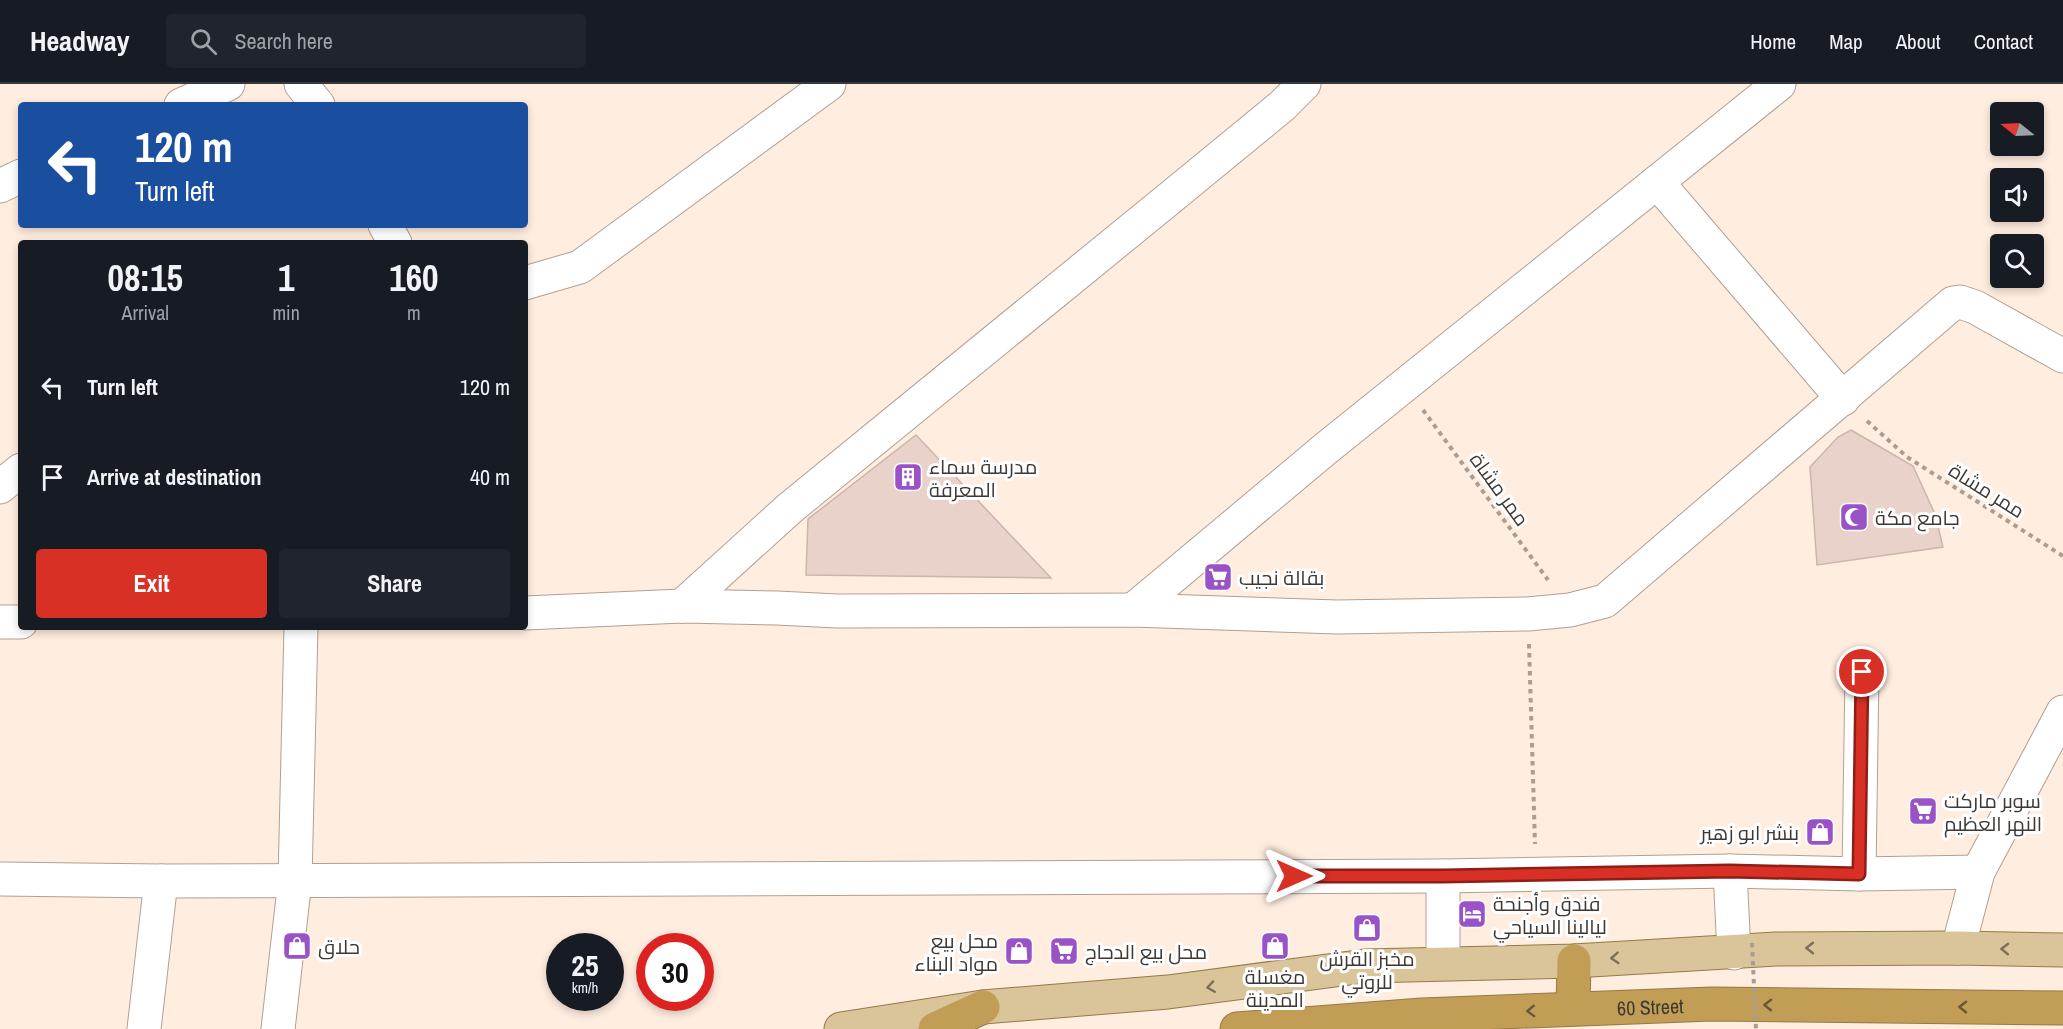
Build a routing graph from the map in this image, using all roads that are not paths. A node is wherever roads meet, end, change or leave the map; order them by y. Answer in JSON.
{"nodes":[{"id":1,"x":228,"y":84,"type":"edge"},
{"id":2,"x":301,"y":84,"type":"edge"},
{"id":3,"x":829,"y":84,"type":"edge"},
{"id":4,"x":1304,"y":84,"type":"edge"},
{"id":5,"x":1779,"y":84,"type":"edge"},
{"id":6,"x":188,"y":102,"type":"edge"},
{"id":7,"x":316,"y":102,"type":"edge"},
{"id":8,"x":18,"y":177,"type":"edge"},
{"id":9,"x":1657,"y":182,"type":"junction"},
{"id":10,"x":0,"y":186,"type":"edge"},
{"id":11,"x":528,"y":282,"type":"edge"},
{"id":12,"x":2063,"y":356,"type":"edge"},
{"id":13,"x":1843,"y":399,"type":"junction"},
{"id":14,"x":18,"y":472,"type":"edge"},
{"id":15,"x":0,"y":487,"type":"edge"},
{"id":16,"x":682,"y":606,"type":"junction"},
{"id":17,"x":1133,"y":610,"type":"junction"},
{"id":18,"x":528,"y":612,"type":"edge"},
{"id":19,"x":0,"y":622,"type":"edge"},
{"id":20,"x":18,"y":622,"type":"edge"},
{"id":21,"x":301,"y":630,"type":"edge"},
{"id":22,"x":1862,"y":672,"type":"dead end"},
{"id":23,"x":2063,"y":712,"type":"edge"},
{"id":24,"x":1730,"y":871,"type":"junction"},
{"id":25,"x":1978,"y":872,"type":"junction"},
{"id":26,"x":1859,"y":874,"type":"junction"},
{"id":27,"x":1443,"y":876,"type":"junction"},
{"id":28,"x":0,"y":879,"type":"edge"},
{"id":29,"x":295,"y":880,"type":"junction"},
{"id":30,"x":161,"y":881,"type":"junction"},
{"id":31,"x":1743,"y":948,"type":"junction"},
{"id":32,"x":1958,"y":948,"type":"junction"},
{"id":33,"x":2063,"y":950,"type":"edge"},
{"id":34,"x":1574,"y":961,"type":"junction"},
{"id":35,"x":1443,"y":963,"type":"junction"},
{"id":36,"x":983,"y":1007,"type":"junction"},
{"id":37,"x":2063,"y":1008,"type":"edge"},
{"id":38,"x":1573,"y":1009,"type":"junction"},
{"id":39,"x":144,"y":1029,"type":"edge"},
{"id":40,"x":278,"y":1029,"type":"edge"},
{"id":41,"x":841,"y":1029,"type":"edge"},
{"id":42,"x":934,"y":1029,"type":"edge"},
{"id":43,"x":1237,"y":1029,"type":"edge"}],
"edges":[{"from":1,"to":6,"type":"street"},
{"from":2,"to":7,"type":"street"},
{"from":3,"to":11,"type":"street"},
{"from":4,"to":16,"type":"street"},
{"from":5,"to":9,"type":"street"},
{"from":8,"to":10,"type":"street"},
{"from":9,"to":13,"type":"street"},
{"from":9,"to":17,"type":"street"},
{"from":12,"to":13,"type":"street"},
{"from":13,"to":17,"type":"street"},
{"from":14,"to":15,"type":"street"},
{"from":16,"to":17,"type":"street"},
{"from":16,"to":18,"type":"street"},
{"from":19,"to":20,"type":"street"},
{"from":21,"to":29,"type":"street"},
{"from":22,"to":26,"type":"street"},
{"from":23,"to":25,"type":"street"},
{"from":24,"to":26,"type":"street"},
{"from":24,"to":27,"type":"street"},
{"from":24,"to":31,"type":"street"},
{"from":25,"to":26,"type":"street"},
{"from":25,"to":32,"type":"street"},
{"from":27,"to":29,"type":"street"},
{"from":27,"to":35,"type":"street"},
{"from":28,"to":30,"type":"street"},
{"from":29,"to":30,"type":"street"},
{"from":29,"to":40,"type":"street"},
{"from":30,"to":39,"type":"street"},
{"from":32,"to":31,"type":"main road","one_way":true},
{"from":31,"to":34,"type":"main road","one_way":true},
{"from":33,"to":32,"type":"main road","one_way":true},
{"from":34,"to":35,"type":"main road"},
{"from":34,"to":38,"type":"highway"},
{"from":35,"to":36,"type":"main road","one_way":true},
{"from":36,"to":41,"type":"main road"},
{"from":36,"to":42,"type":"highway"},
{"from":37,"to":38,"type":"highway","name":"60 Street","one_way":true},
{"from":38,"to":43,"type":"highway","name":"60 Street","one_way":true}]}
